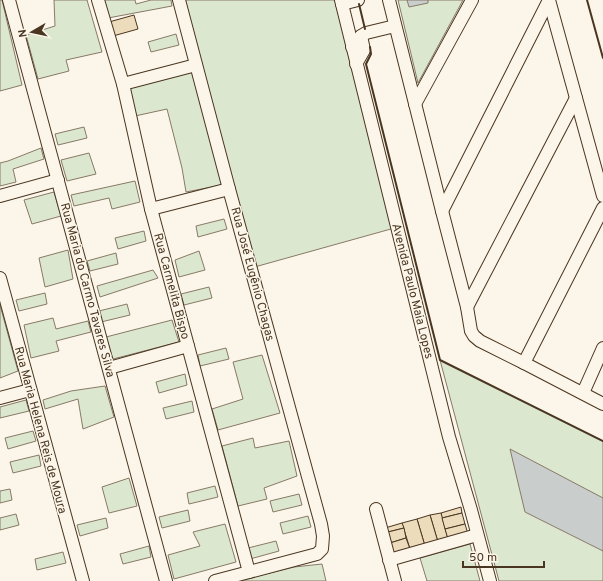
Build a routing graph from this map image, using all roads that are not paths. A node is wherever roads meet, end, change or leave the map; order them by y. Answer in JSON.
{"nodes":[{"id":1,"x":9,"y":0,"type":"edge"},
{"id":2,"x":98,"y":0,"type":"edge"},
{"id":3,"x":179,"y":0,"type":"edge"},
{"id":4,"x":358,"y":0,"type":"edge"},
{"id":5,"x":389,"y":0,"type":"edge"},
{"id":6,"x":472,"y":0,"type":"edge"},
{"id":7,"x":549,"y":0,"type":"edge"},
{"id":8,"x":342,"y":2,"type":"edge"},
{"id":9,"x":395,"y":26,"type":"junction"},
{"id":10,"x":361,"y":36,"type":"junction"},
{"id":11,"x":352,"y":47,"type":"junction"},
{"id":12,"x":356,"y":64,"type":"junction"},
{"id":13,"x":196,"y":65,"type":"junction"},
{"id":14,"x":123,"y":84,"type":"junction"},
{"id":15,"x":576,"y":98,"type":"junction"},
{"id":16,"x":416,"y":104,"type":"junction"},
{"id":17,"x":58,"y":180,"type":"junction"},
{"id":18,"x":229,"y":189,"type":"junction"},
{"id":19,"x":0,"y":196,"type":"edge"},
{"id":20,"x":603,"y":196,"type":"edge"},
{"id":21,"x":151,"y":208,"type":"junction"},
{"id":22,"x":603,"y":208,"type":"edge"},
{"id":23,"x":442,"y":211,"type":"junction"},
{"id":24,"x":0,"y":278,"type":"edge"},
{"id":25,"x":466,"y":307,"type":"junction"},
{"id":26,"x":188,"y":346,"type":"junction"},
{"id":27,"x":603,"y":348,"type":"edge"},
{"id":28,"x":524,"y":363,"type":"junction"},
{"id":29,"x":109,"y":368,"type":"junction"},
{"id":30,"x":30,"y":390,"type":"junction"},
{"id":31,"x":583,"y":393,"type":"junction"},
{"id":32,"x":0,"y":398,"type":"edge"},
{"id":33,"x":603,"y":404,"type":"edge"},
{"id":34,"x":376,"y":509,"type":"dead end"},
{"id":35,"x":478,"y":535,"type":"junction"},
{"id":36,"x":389,"y":560,"type":"junction"},
{"id":37,"x":249,"y":572,"type":"junction"},
{"id":38,"x":83,"y":581,"type":"edge"},
{"id":39,"x":166,"y":581,"type":"edge"},
{"id":40,"x":215,"y":581,"type":"edge"},
{"id":41,"x":395,"y":581,"type":"edge"},
{"id":42,"x":490,"y":581,"type":"edge"}],
"edges":[{"from":1,"to":17,"type":"street","name":"Rua Maria do Carmo Tavares Silva"},
{"from":2,"to":14,"type":"street","name":"Rua Carmelita Bispo"},
{"from":3,"to":13,"type":"street","name":"Rua José Eugênio Chagas"},
{"from":4,"to":8,"type":"street"},
{"from":5,"to":9,"type":"street"},
{"from":6,"to":16,"type":"street"},
{"from":7,"to":15,"type":"street"},
{"from":7,"to":23,"type":"street"},
{"from":8,"to":11,"type":"street","name":"Avenida Paulo Maia Lopes"},
{"from":9,"to":10,"type":"street"},
{"from":9,"to":16,"type":"street"},
{"from":10,"to":11,"type":"street"},
{"from":10,"to":12,"type":"street"},
{"from":11,"to":12,"type":"street","name":"Avenida Paulo Maia Lopes"},
{"from":12,"to":35,"type":"street","name":"Avenida Paulo Maia Lopes"},
{"from":13,"to":14,"type":"street"},
{"from":13,"to":18,"type":"street","name":"Rua José Eugênio Chagas"},
{"from":14,"to":21,"type":"street","name":"Rua Carmelita Bispo"},
{"from":15,"to":20,"type":"street"},
{"from":15,"to":25,"type":"street"},
{"from":16,"to":23,"type":"street"},
{"from":17,"to":19,"type":"street"},
{"from":17,"to":29,"type":"street","name":"Rua Maria do Carmo Tavares Silva"},
{"from":18,"to":21,"type":"street"},
{"from":18,"to":37,"type":"street","name":"Rua José Eugênio Chagas"},
{"from":21,"to":26,"type":"street","name":"Rua Carmelita Bispo"},
{"from":22,"to":28,"type":"street"},
{"from":23,"to":25,"type":"street"},
{"from":24,"to":30,"type":"street","name":"Rua Maria Helena Reis de Moura"},
{"from":25,"to":28,"type":"street"},
{"from":26,"to":29,"type":"street"},
{"from":26,"to":37,"type":"street","name":"Rua Carmelita Bispo"},
{"from":27,"to":31,"type":"street"},
{"from":28,"to":31,"type":"street"},
{"from":29,"to":39,"type":"street","name":"Rua Maria do Carmo Tavares Silva"},
{"from":30,"to":32,"type":"street"},
{"from":30,"to":38,"type":"street","name":"Rua Maria Helena Reis de Moura"},
{"from":31,"to":33,"type":"street"},
{"from":34,"to":36,"type":"street"},
{"from":35,"to":36,"type":"street"},
{"from":35,"to":42,"type":"street","name":"Avenida Paulo Maia Lopes"},
{"from":36,"to":41,"type":"street"},
{"from":37,"to":40,"type":"street"}]}
